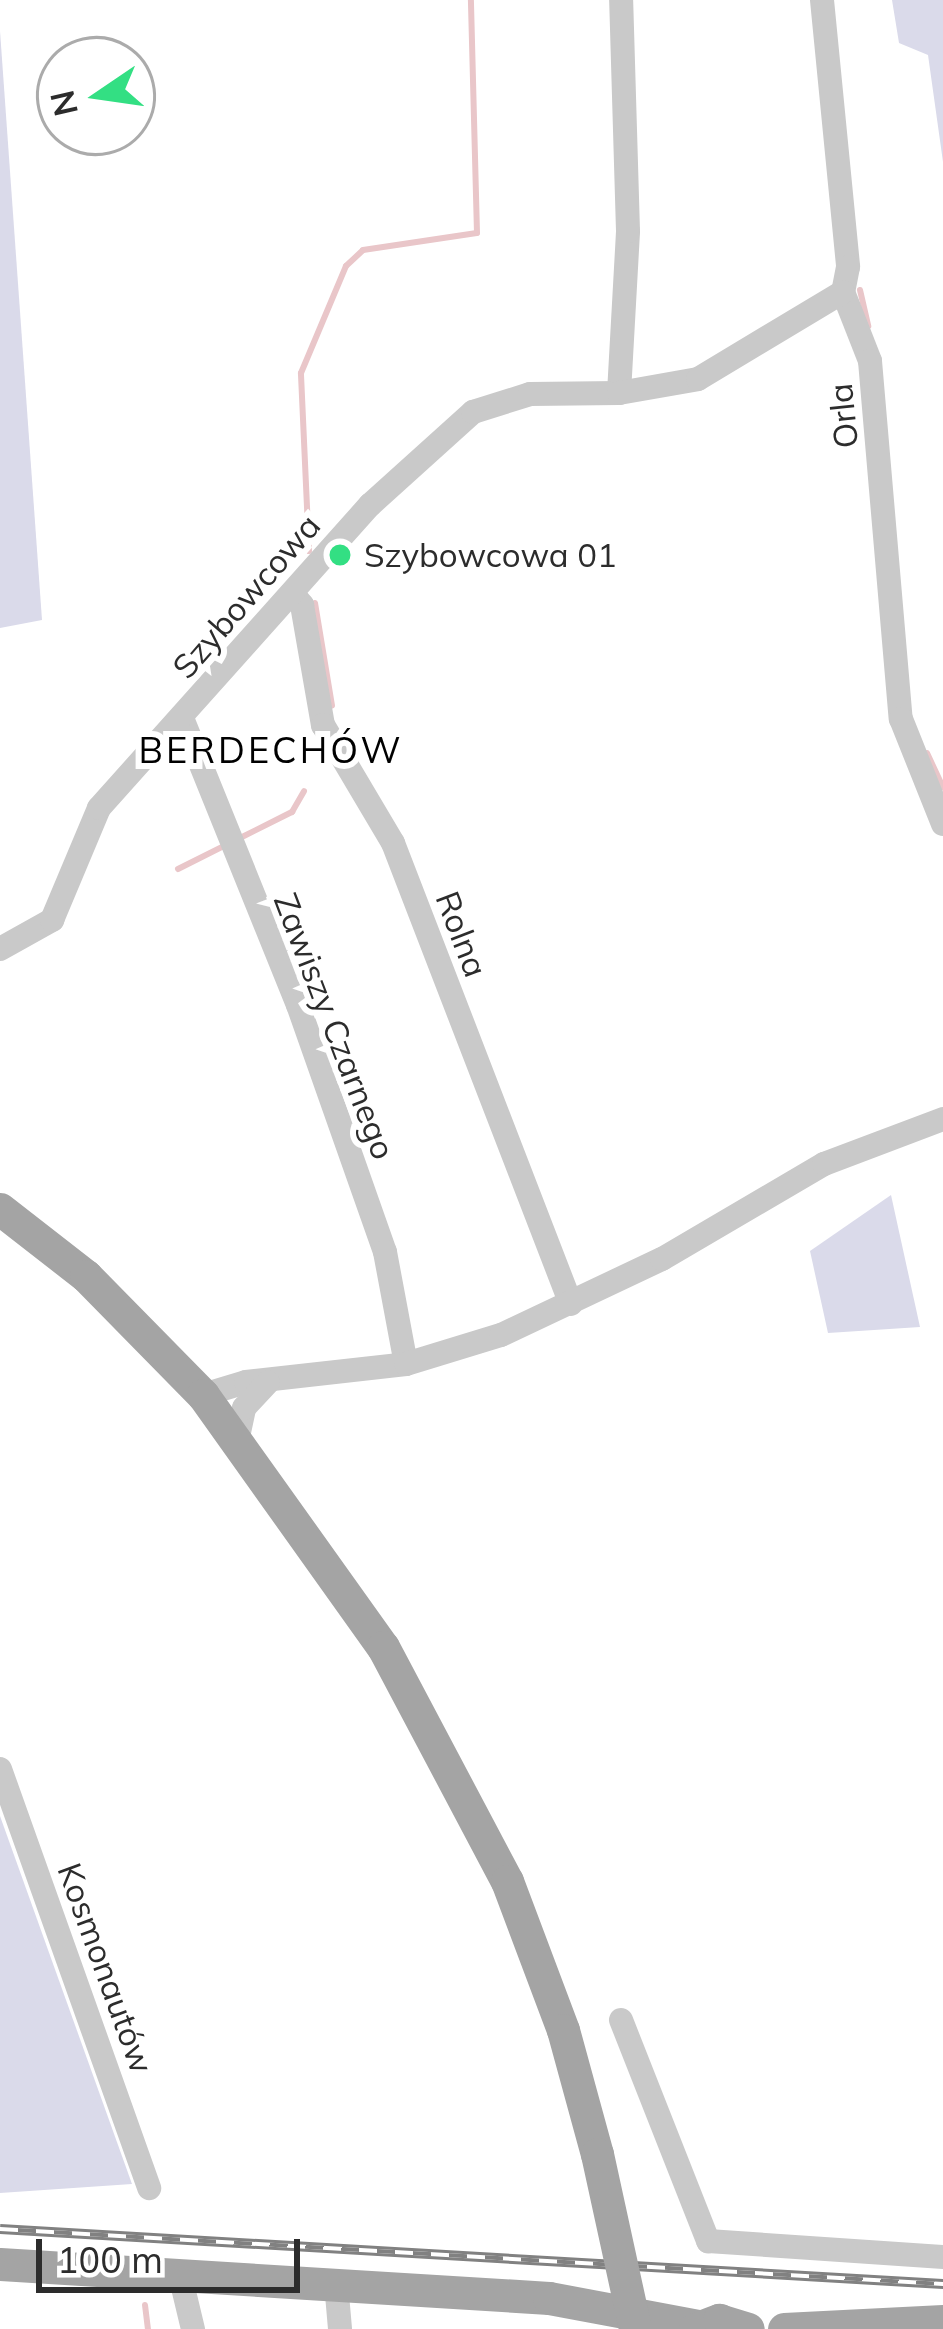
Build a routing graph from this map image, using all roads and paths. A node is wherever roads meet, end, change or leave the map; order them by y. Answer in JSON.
{"nodes":[{"id":1,"x":621,"y":0,"type":"edge"},
{"id":2,"x":822,"y":0,"type":"edge"},
{"id":3,"x":843,"y":292,"type":"junction"},
{"id":4,"x":619,"y":393,"type":"junction"},
{"id":5,"x":292,"y":592,"type":"junction"},
{"id":6,"x":182,"y":718,"type":"junction"},
{"id":7,"x":943,"y":824,"type":"edge"},
{"id":8,"x":0,"y":949,"type":"edge"},
{"id":9,"x":943,"y":1119,"type":"edge"},
{"id":10,"x":0,"y":1209,"type":"edge"},
{"id":11,"x":571,"y":1304,"type":"junction"},
{"id":12,"x":406,"y":1364,"type":"junction"},
{"id":13,"x":268,"y":1382,"type":"junction"},
{"id":14,"x":203,"y":1395,"type":"junction"},
{"id":15,"x":238,"y":1437,"type":"junction"},
{"id":16,"x":0,"y":1769,"type":"edge"},
{"id":17,"x":621,"y":2020,"type":"dead end"},
{"id":18,"x":149,"y":2188,"type":"dead end"},
{"id":19,"x":943,"y":2257,"type":"edge"},
{"id":20,"x":0,"y":2264,"type":"edge"},
{"id":21,"x":180,"y":2275,"type":"junction"},
{"id":22,"x":336,"y":2283,"type":"junction"},
{"id":23,"x":943,"y":2321,"type":"edge"},
{"id":24,"x":634,"y":2324,"type":"edge"},
{"id":25,"x":828,"y":2327,"type":"edge"},
{"id":26,"x":697,"y":2328,"type":"edge"},
{"id":27,"x":193,"y":2329,"type":"edge"},
{"id":28,"x":340,"y":2329,"type":"edge"},
{"id":29,"x":748,"y":2329,"type":"edge"},
{"id":30,"x":784,"y":2329,"type":"edge"}],
"edges":[{"from":1,"to":4,"type":"street"},
{"from":2,"to":3,"type":"street","name":"Orla"},
{"from":3,"to":4,"type":"street","name":"Szybowcowa"},
{"from":3,"to":7,"type":"street","name":"Orla"},
{"from":4,"to":5,"type":"street","name":"Szybowcowa"},
{"from":5,"to":6,"type":"street","name":"Szybowcowa"},
{"from":5,"to":11,"type":"street","name":"Rolna"},
{"from":6,"to":8,"type":"street","name":"Szybowcowa"},
{"from":6,"to":12,"type":"street","name":"Zawiszy Czarnego"},
{"from":9,"to":11,"type":"street"},
{"from":10,"to":14,"type":"main road"},
{"from":11,"to":12,"type":"street"},
{"from":12,"to":13,"type":"street"},
{"from":13,"to":14,"type":"street"},
{"from":13,"to":15,"type":"street"},
{"from":14,"to":15,"type":"main road"},
{"from":15,"to":24,"type":"main road","bridge":true},
{"from":16,"to":18,"type":"street","name":"Kosmonautów"},
{"from":17,"to":19,"type":"street"},
{"from":20,"to":21,"type":"main road"},
{"from":21,"to":22,"type":"main road"},
{"from":21,"to":27,"type":"street"},
{"from":22,"to":24,"type":"main road"},
{"from":22,"to":28,"type":"street"},
{"from":23,"to":25,"type":"main road"},
{"from":24,"to":26,"type":"main road"},
{"from":25,"to":30,"type":"main road"},
{"from":26,"to":29,"type":"main road"}]}
